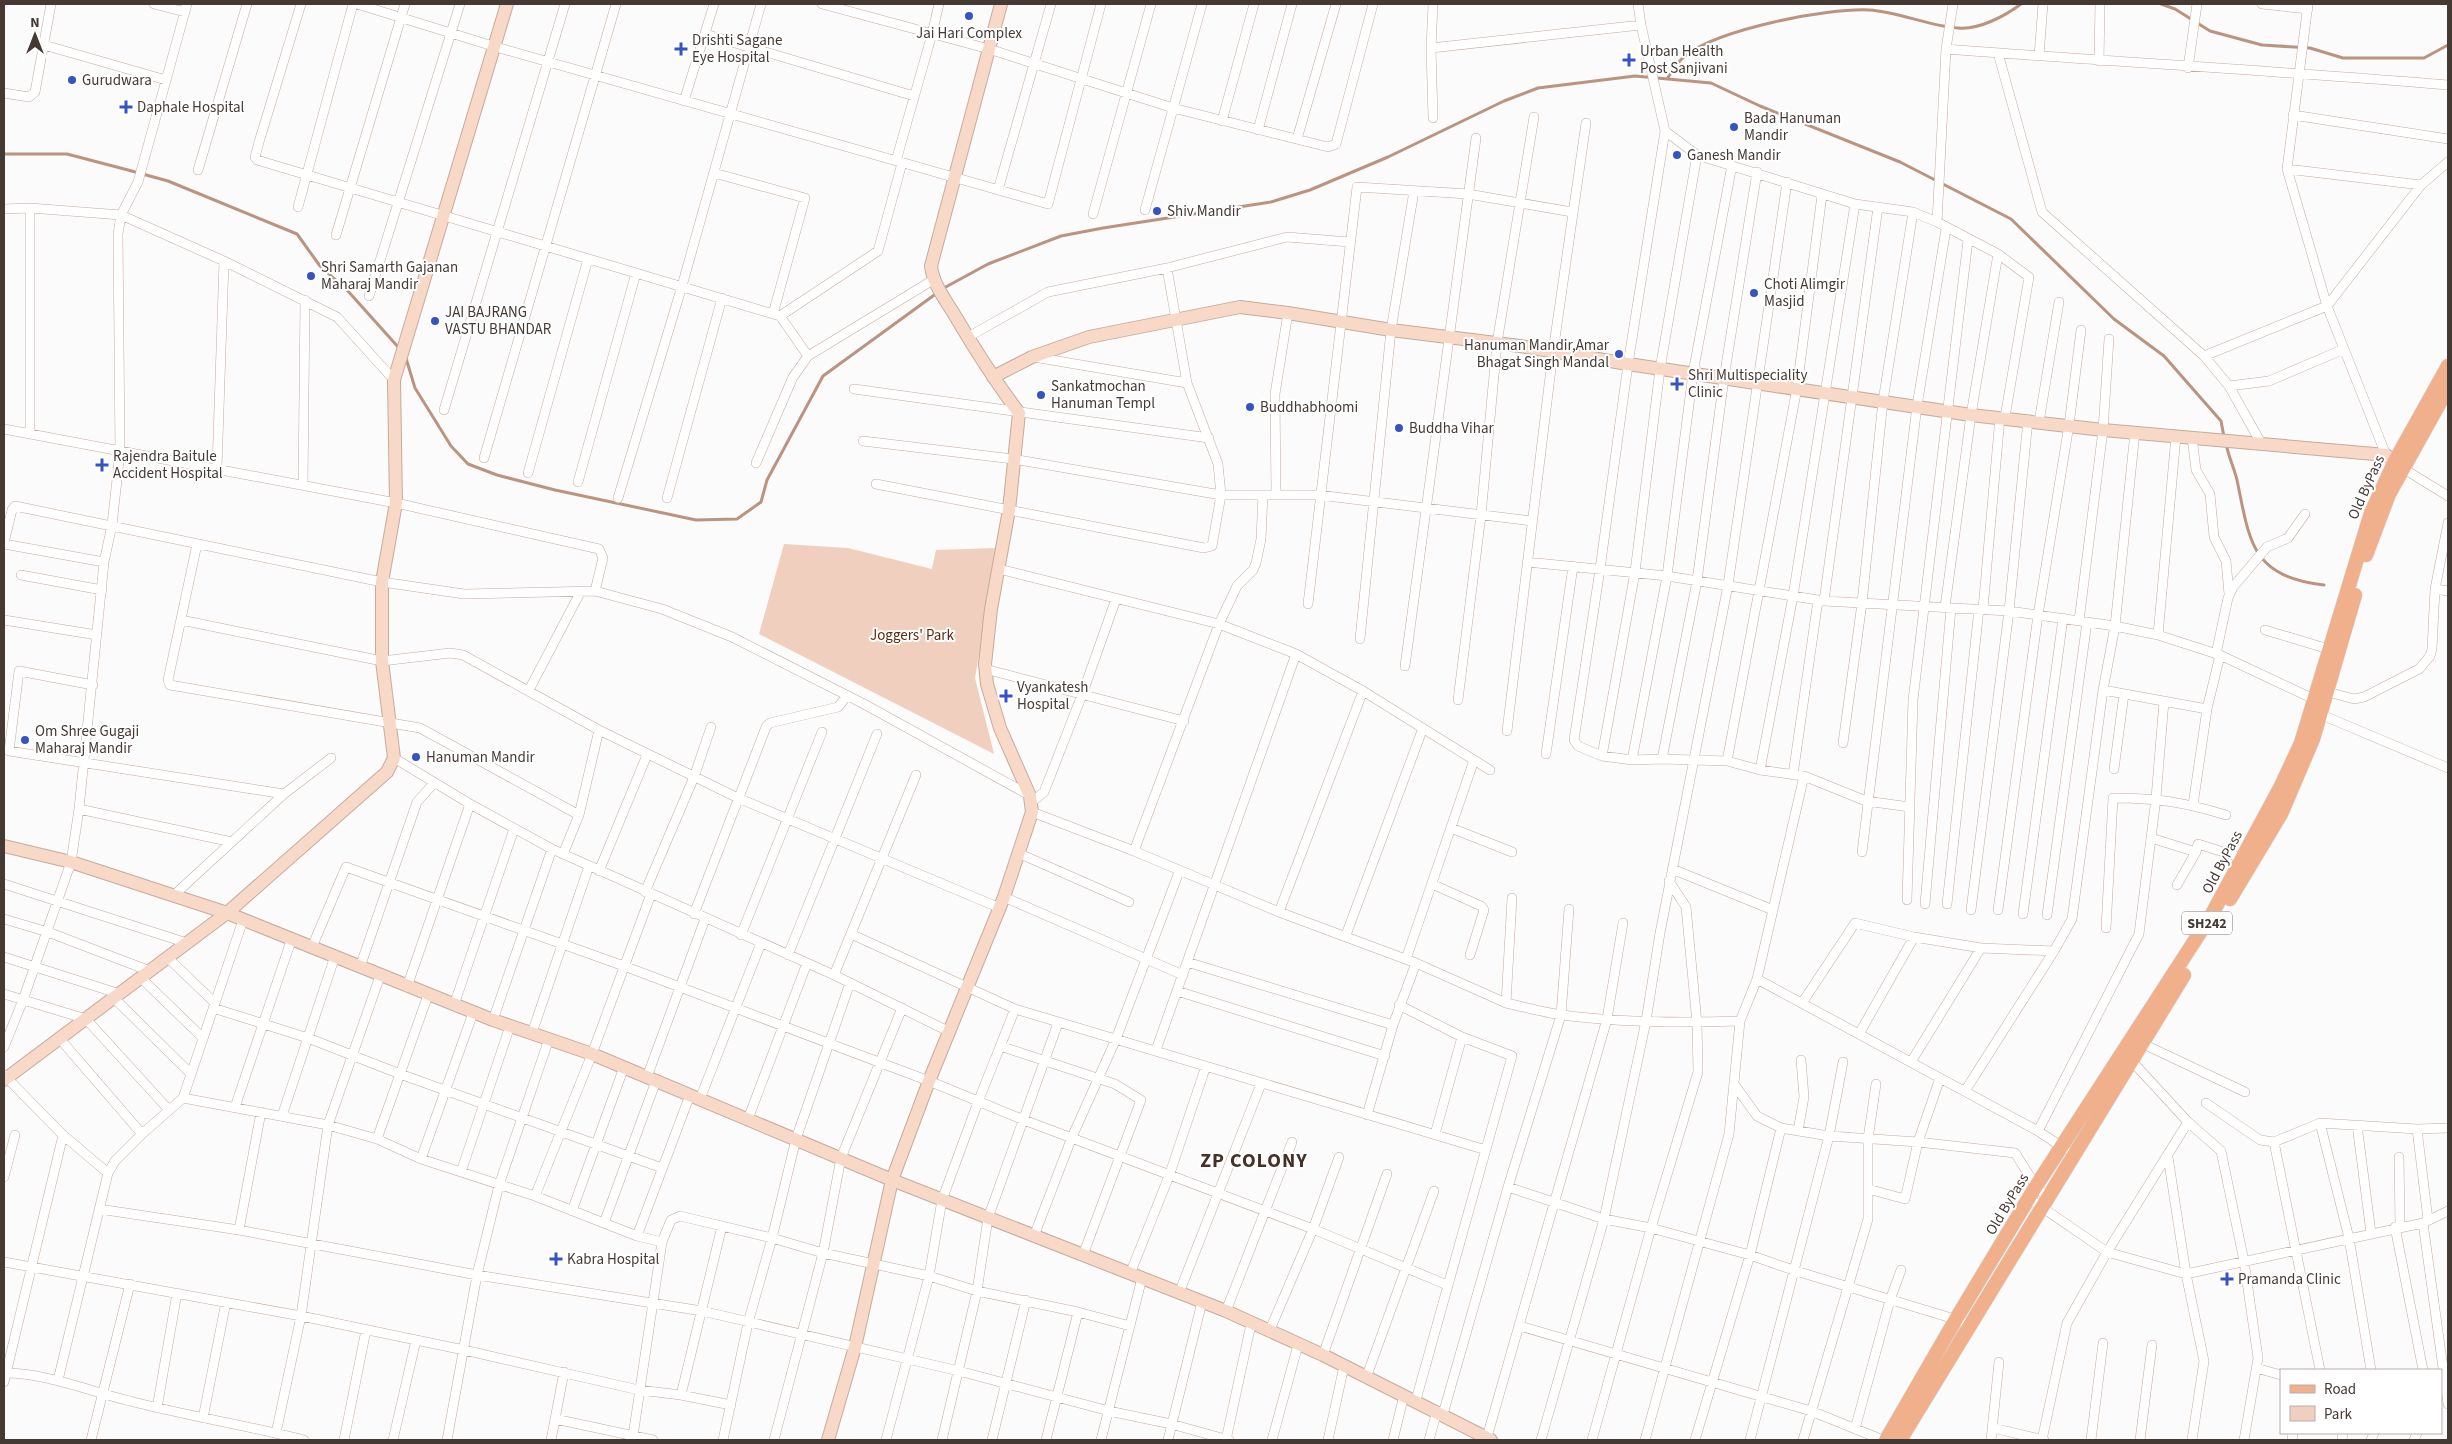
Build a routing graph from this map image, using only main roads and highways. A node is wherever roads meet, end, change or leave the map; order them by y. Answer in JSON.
{"nodes":[{"id":1,"x":2448,"y":366,"type":"edge"},
{"id":2,"x":2448,"y":388,"type":"edge"},
{"id":3,"x":2395,"y":462,"type":"junction"},
{"id":4,"x":2319,"y":701,"type":"junction"},
{"id":5,"x":2137,"y":1041,"type":"junction"},
{"id":6,"x":2068,"y":1151,"type":"junction"},
{"id":7,"x":2040,"y":1201,"type":"junction"},
{"id":8,"x":1885,"y":1440,"type":"edge"},
{"id":9,"x":1900,"y":1440,"type":"edge"}],
"edges":[{"from":1,"to":3,"type":"main road","name":"Old ByPass","number":"SH242"},
{"from":2,"to":3,"type":"main road","name":"Old ByPass","number":"SH242"},
{"from":3,"to":4,"type":"main road","name":"Old ByPass","number":"SH242"},
{"from":4,"to":5,"type":"main road","name":"Old ByPass","number":"SH242"},
{"from":4,"to":5,"type":"main road","name":"Old ByPass","number":"SH242"},
{"from":5,"to":6,"type":"main road","name":"Old ByPass","number":"SH242"},
{"from":6,"to":7,"type":"main road","name":"Old ByPass","number":"SH242"},
{"from":6,"to":7,"type":"main road","name":"Old ByPass","number":"SH242"},
{"from":7,"to":8,"type":"main road","name":"Old ByPass","number":"SH242"},
{"from":7,"to":9,"type":"main road","name":"Old ByPass","number":"SH242"}]}
